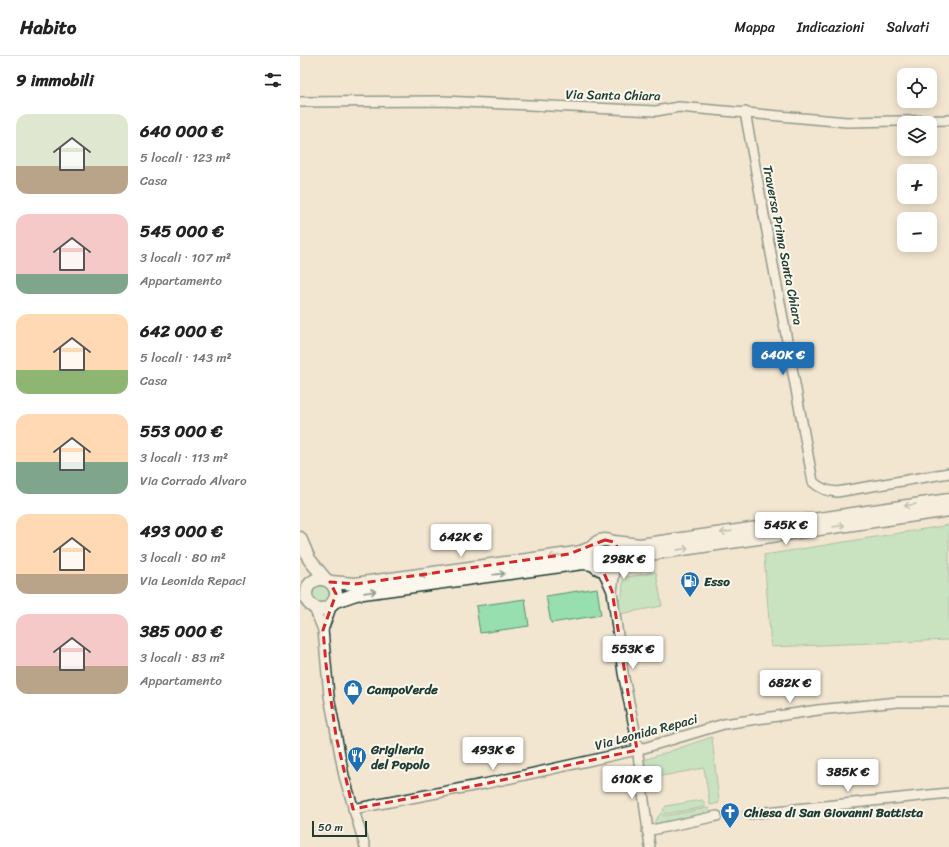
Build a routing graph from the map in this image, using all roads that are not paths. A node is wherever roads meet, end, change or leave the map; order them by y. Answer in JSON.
{"nodes":[{"id":1,"x":300,"y":102,"type":"edge"},
{"id":2,"x":745,"y":112,"type":"junction"},
{"id":3,"x":949,"y":120,"type":"edge"},
{"id":4,"x":949,"y":473,"type":"edge"},
{"id":5,"x":949,"y":500,"type":"edge"},
{"id":6,"x":949,"y":510,"type":"edge"},
{"id":7,"x":300,"y":538,"type":"edge"},
{"id":8,"x":614,"y":542,"type":"junction"},
{"id":9,"x":592,"y":547,"type":"junction"},
{"id":10,"x":309,"y":558,"type":"junction"},
{"id":11,"x":617,"y":564,"type":"junction"},
{"id":12,"x":598,"y":566,"type":"junction"},
{"id":13,"x":328,"y":581,"type":"junction"},
{"id":14,"x":306,"y":586,"type":"edge"},
{"id":15,"x":612,"y":591,"type":"junction"},
{"id":16,"x":333,"y":602,"type":"junction"},
{"id":17,"x":308,"y":605,"type":"edge"},
{"id":18,"x":323,"y":630,"type":"junction"},
{"id":19,"x":949,"y":702,"type":"edge"},
{"id":20,"x":637,"y":750,"type":"junction"},
{"id":21,"x":949,"y":793,"type":"edge"},
{"id":22,"x":353,"y":809,"type":"junction"},
{"id":23,"x":748,"y":814,"type":"dead end"},
{"id":24,"x":717,"y":816,"type":"dead end"},
{"id":25,"x":647,"y":830,"type":"junction"},
{"id":26,"x":365,"y":847,"type":"edge"},
{"id":27,"x":650,"y":847,"type":"edge"}],
"edges":[{"from":1,"to":2,"type":"street","name":"Via Santa Chiara"},
{"from":2,"to":3,"type":"street","name":"Via Santa Chiara"},
{"from":2,"to":4,"type":"street","name":"Traversa Prima Santa Chiara"},
{"from":5,"to":8,"type":"street","one_way":true},
{"from":11,"to":6,"type":"street","one_way":true},
{"from":7,"to":10,"type":"street"},
{"from":8,"to":9,"type":"street"},
{"from":8,"to":11,"type":"street"},
{"from":9,"to":12,"type":"street"},
{"from":9,"to":13,"type":"street","one_way":true},
{"from":10,"to":13,"type":"street"},
{"from":10,"to":14,"type":"street"},
{"from":11,"to":12,"type":"street"},
{"from":11,"to":15,"type":"street"},
{"from":12,"to":15,"type":"street"},
{"from":16,"to":12,"type":"street","one_way":true},
{"from":13,"to":14,"type":"street"},
{"from":13,"to":16,"type":"street"},
{"from":14,"to":17,"type":"street"},
{"from":15,"to":20,"type":"street"},
{"from":16,"to":17,"type":"street"},
{"from":16,"to":18,"type":"street"},
{"from":17,"to":18,"type":"street"},
{"from":18,"to":22,"type":"street"},
{"from":19,"to":20,"type":"street","name":"Via Leonida Repaci"},
{"from":20,"to":22,"type":"street","name":"Via Leonida Repaci"},
{"from":20,"to":25,"type":"street"},
{"from":21,"to":23,"type":"street"},
{"from":22,"to":26,"type":"street"},
{"from":24,"to":25,"type":"street"},
{"from":25,"to":27,"type":"street"}]}
